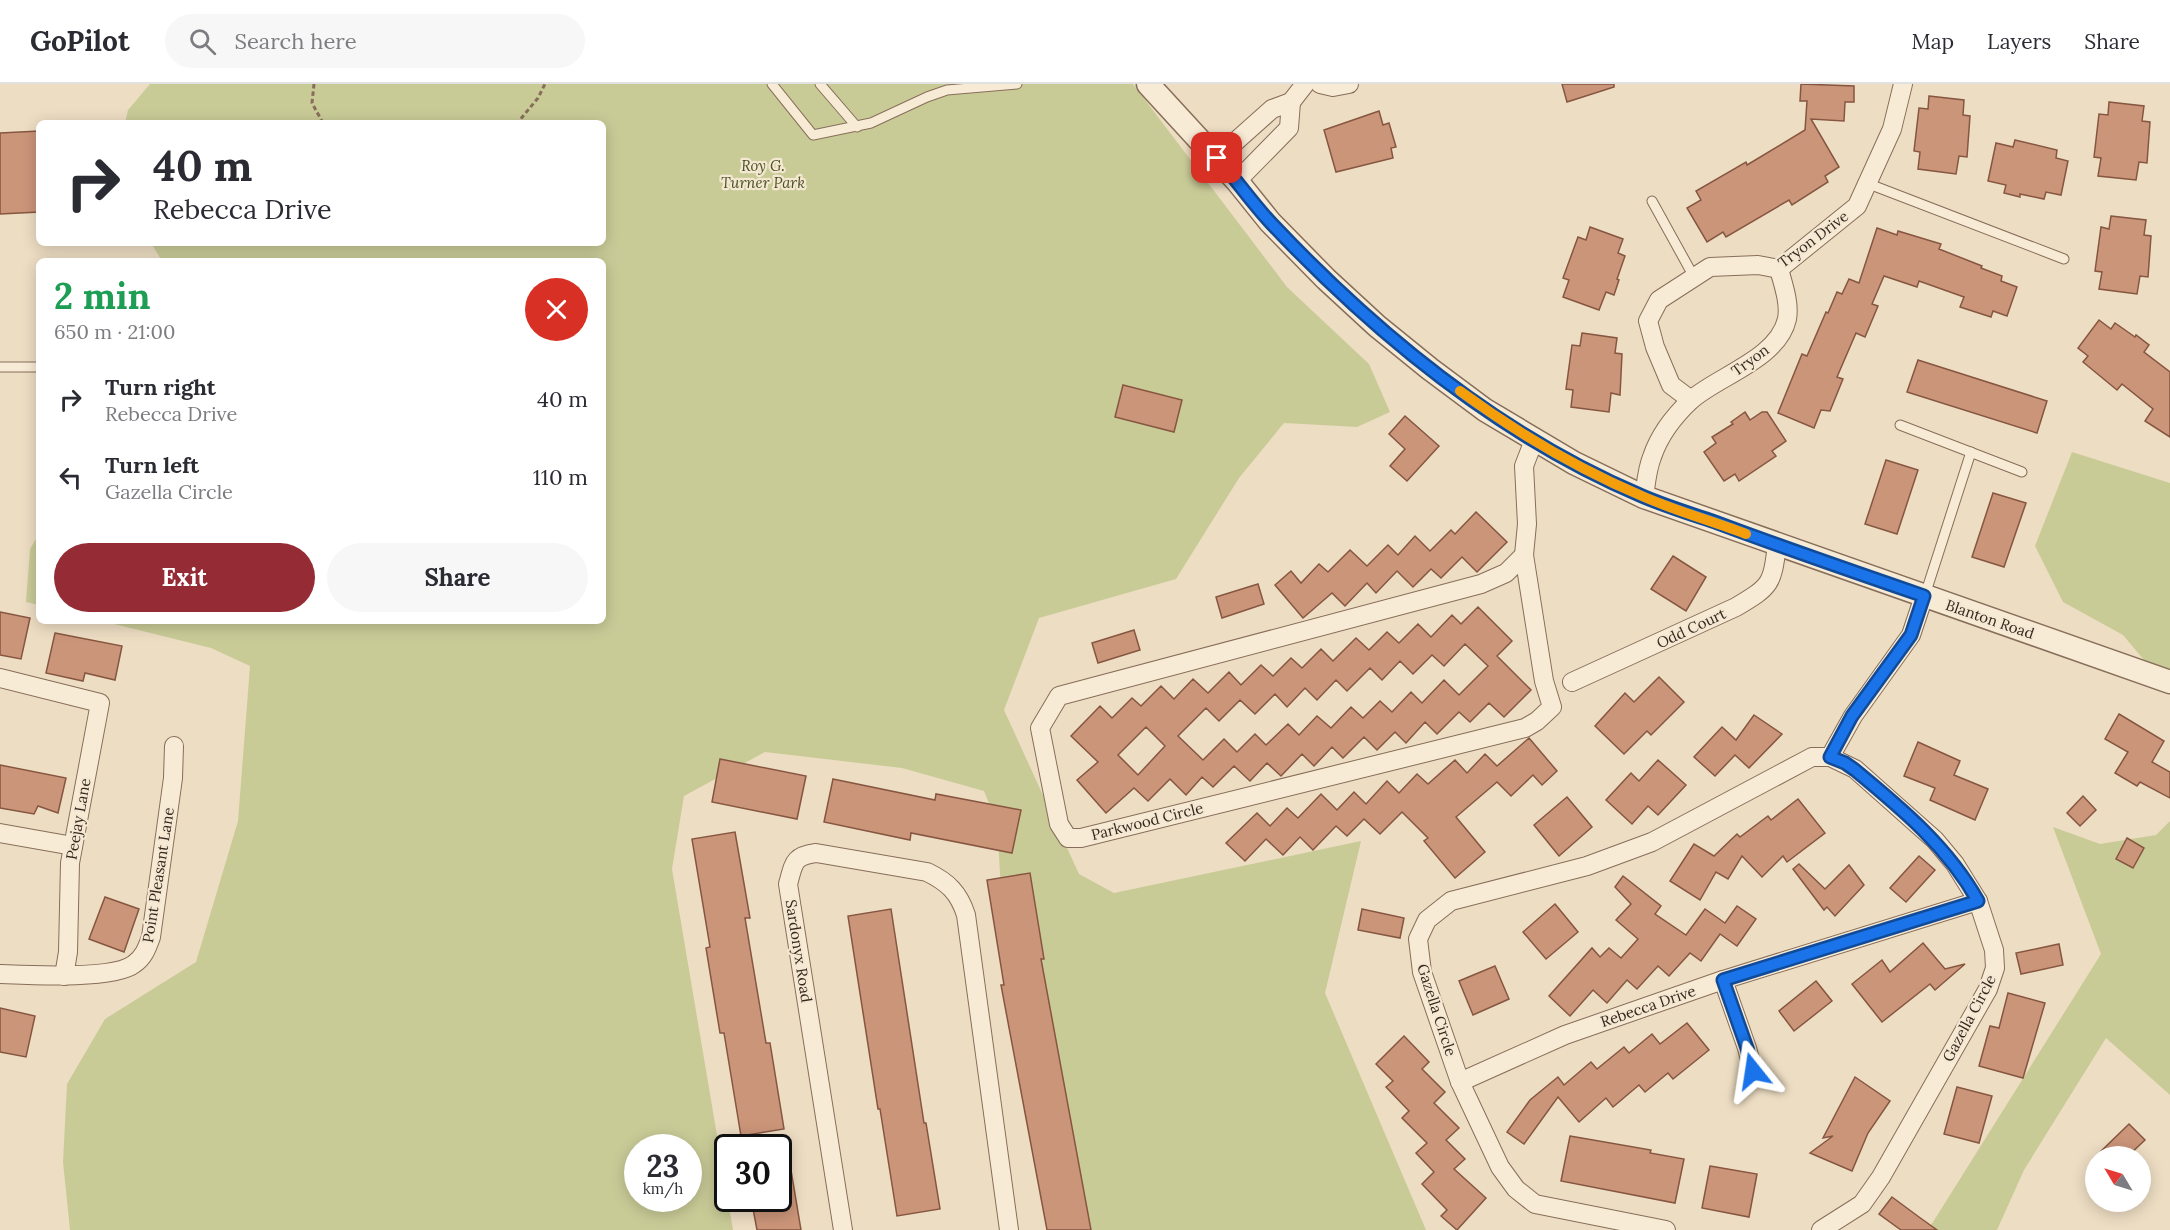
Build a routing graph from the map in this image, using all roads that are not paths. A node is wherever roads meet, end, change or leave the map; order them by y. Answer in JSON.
{"nodes":[{"id":1,"x":772,"y":84,"type":"edge"},
{"id":2,"x":820,"y":84,"type":"edge"},
{"id":3,"x":1017,"y":84,"type":"edge"},
{"id":4,"x":1148,"y":84,"type":"edge"},
{"id":5,"x":1305,"y":84,"type":"edge"},
{"id":6,"x":1320,"y":84,"type":"edge"},
{"id":7,"x":1349,"y":84,"type":"edge"},
{"id":8,"x":1903,"y":84,"type":"edge"},
{"id":9,"x":1291,"y":102,"type":"junction"},
{"id":10,"x":857,"y":127,"type":"junction"},
{"id":11,"x":1217,"y":158,"type":"junction"},
{"id":12,"x":1238,"y":181,"type":"junction"},
{"id":13,"x":1869,"y":184,"type":"junction"},
{"id":14,"x":1652,"y":201,"type":"dead end"},
{"id":15,"x":2064,"y":259,"type":"dead end"},
{"id":16,"x":1779,"y":269,"type":"junction"},
{"id":17,"x":1694,"y":277,"type":"junction"},
{"id":18,"x":0,"y":367,"type":"edge"},
{"id":19,"x":36,"y":367,"type":"edge"},
{"id":20,"x":1691,"y":400,"type":"junction"},
{"id":21,"x":1900,"y":425,"type":"dead end"},
{"id":22,"x":1534,"y":440,"type":"junction"},
{"id":23,"x":1971,"y":452,"type":"junction"},
{"id":24,"x":2022,"y":472,"type":"dead end"},
{"id":25,"x":1644,"y":497,"type":"junction"},
{"id":26,"x":1777,"y":545,"type":"junction"},
{"id":27,"x":1524,"y":555,"type":"junction"},
{"id":28,"x":1924,"y":596,"type":"junction"},
{"id":29,"x":0,"y":678,"type":"edge"},
{"id":30,"x":1572,"y":682,"type":"dead end"},
{"id":31,"x":2170,"y":682,"type":"edge"},
{"id":32,"x":174,"y":746,"type":"dead end"},
{"id":33,"x":1830,"y":757,"type":"junction"},
{"id":34,"x":0,"y":833,"type":"edge"},
{"id":35,"x":73,"y":846,"type":"junction"},
{"id":36,"x":1978,"y":901,"type":"junction"},
{"id":37,"x":0,"y":974,"type":"edge"},
{"id":38,"x":64,"y":976,"type":"junction"},
{"id":39,"x":1723,"y":980,"type":"junction"},
{"id":40,"x":1753,"y":1071,"type":"dead end"},
{"id":41,"x":1460,"y":1082,"type":"junction"},
{"id":42,"x":843,"y":1230,"type":"edge"},
{"id":43,"x":1009,"y":1230,"type":"edge"},
{"id":44,"x":1666,"y":1230,"type":"edge"},
{"id":45,"x":1821,"y":1230,"type":"edge"}],
"edges":[{"from":1,"to":10,"type":"lane"},
{"from":2,"to":10,"type":"lane"},
{"from":3,"to":10,"type":"lane"},
{"from":4,"to":11,"type":"street","name":"Blanton Road"},
{"from":5,"to":9,"type":"street"},
{"from":6,"to":7,"type":"street"},
{"from":8,"to":13,"type":"street","name":"Tryon Drive"},
{"from":9,"to":11,"type":"street"},
{"from":9,"to":12,"type":"street"},
{"from":11,"to":12,"type":"street","name":"Blanton Road"},
{"from":12,"to":22,"type":"street","name":"Blanton Road"},
{"from":13,"to":15,"type":"lane"},
{"from":13,"to":16,"type":"street","name":"Tryon Drive"},
{"from":14,"to":17,"type":"lane"},
{"from":16,"to":17,"type":"street","name":"Tryon Drive"},
{"from":16,"to":20,"type":"street","name":"Tryon"},
{"from":17,"to":20,"type":"street","name":"Tryon Drive"},
{"from":18,"to":19,"type":"lane"},
{"from":20,"to":25,"type":"street"},
{"from":21,"to":23,"type":"lane"},
{"from":22,"to":25,"type":"street","name":"Blanton Road"},
{"from":22,"to":27,"type":"street","name":"Parkwood Circle"},
{"from":23,"to":24,"type":"lane"},
{"from":23,"to":28,"type":"lane"},
{"from":25,"to":26,"type":"street","name":"Blanton Road"},
{"from":26,"to":28,"type":"street","name":"Blanton Road"},
{"from":26,"to":30,"type":"street","name":"Odd Court"},
{"from":27,"to":27,"type":"street","name":"Parkwood Circle"},
{"from":28,"to":31,"type":"street","name":"Blanton Road"},
{"from":28,"to":33,"type":"street"},
{"from":29,"to":35,"type":"street","name":"Peejay Lane"},
{"from":32,"to":38,"type":"street","name":"Point Pleasant Lane"},
{"from":33,"to":36,"type":"street","name":"Gazella Circle"},
{"from":33,"to":41,"type":"street","name":"Gazella Circle"},
{"from":34,"to":35,"type":"street"},
{"from":35,"to":38,"type":"street","name":"Peejay Lane"},
{"from":36,"to":39,"type":"street","name":"Rebecca Drive"},
{"from":36,"to":45,"type":"street","name":"Gazella Circle"},
{"from":37,"to":38,"type":"street"},
{"from":39,"to":40,"type":"street"},
{"from":39,"to":41,"type":"street","name":"Rebecca Drive"},
{"from":41,"to":44,"type":"street","name":"Gazella Circle"},
{"from":42,"to":43,"type":"street","name":"Sardonyx Road"}]}
